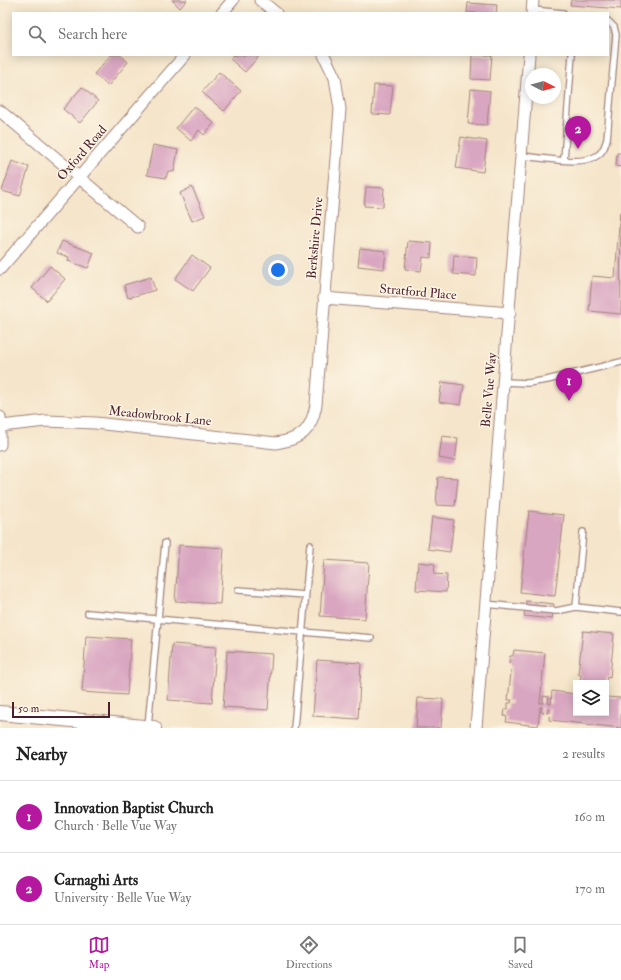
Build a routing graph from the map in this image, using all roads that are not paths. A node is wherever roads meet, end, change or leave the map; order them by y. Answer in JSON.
{"nodes":[{"id":1,"x":233,"y":0,"type":"edge"},
{"id":2,"x":260,"y":0,"type":"edge"},
{"id":3,"x":533,"y":8,"type":"edge"},
{"id":4,"x":223,"y":12,"type":"edge"},
{"id":5,"x":275,"y":12,"type":"edge"},
{"id":6,"x":557,"y":12,"type":"edge"},
{"id":7,"x":609,"y":22,"type":"edge"},
{"id":8,"x":184,"y":56,"type":"edge"},
{"id":9,"x":324,"y":56,"type":"edge"},
{"id":10,"x":529,"y":56,"type":"edge"},
{"id":11,"x":572,"y":56,"type":"edge"},
{"id":12,"x":0,"y":111,"type":"edge"},
{"id":13,"x":521,"y":156,"type":"junction"},
{"id":14,"x":564,"y":159,"type":"junction"},
{"id":15,"x":78,"y":178,"type":"junction"},
{"id":16,"x":138,"y":228,"type":"dead end"},
{"id":17,"x":0,"y":269,"type":"edge"},
{"id":18,"x":324,"y":298,"type":"junction"},
{"id":19,"x":510,"y":313,"type":"junction"},
{"id":20,"x":621,"y":362,"type":"edge"},
{"id":21,"x":504,"y":382,"type":"junction"},
{"id":22,"x":1,"y":421,"type":"edge"},
{"id":23,"x":309,"y":425,"type":"joint"},
{"id":24,"x":0,"y":445,"type":"edge"},
{"id":25,"x":583,"y":532,"type":"dead end"},
{"id":26,"x":165,"y":543,"type":"dead end"},
{"id":27,"x":310,"y":545,"type":"dead end"},
{"id":28,"x":238,"y":590,"type":"dead end"},
{"id":29,"x":305,"y":595,"type":"junction"},
{"id":30,"x":486,"y":604,"type":"junction"},
{"id":31,"x":576,"y":607,"type":"junction"},
{"id":32,"x":621,"y":612,"type":"edge"},
{"id":33,"x":88,"y":613,"type":"dead end"},
{"id":34,"x":158,"y":619,"type":"junction"},
{"id":35,"x":302,"y":632,"type":"junction"},
{"id":36,"x":371,"y":638,"type":"dead end"},
{"id":37,"x":0,"y":713,"type":"edge"},
{"id":38,"x":151,"y":728,"type":"edge"},
{"id":39,"x":294,"y":728,"type":"edge"},
{"id":40,"x":476,"y":728,"type":"edge"}],
"edges":[{"from":1,"to":4,"type":"street"},
{"from":2,"to":5,"type":"street"},
{"from":3,"to":6,"type":"lane"},
{"from":7,"to":14,"type":"lane"},
{"from":8,"to":15,"type":"street","name":"Oxford Road"},
{"from":9,"to":18,"type":"street","name":"Berkshire Drive"},
{"from":10,"to":13,"type":"street","name":"Belle Vue Way"},
{"from":11,"to":14,"type":"lane"},
{"from":12,"to":15,"type":"street"},
{"from":13,"to":14,"type":"lane"},
{"from":13,"to":19,"type":"street","name":"Belle Vue Way"},
{"from":15,"to":16,"type":"street"},
{"from":15,"to":17,"type":"street","name":"Oxford Road"},
{"from":18,"to":19,"type":"street","name":"Stratford Place"},
{"from":18,"to":23,"type":"street","name":"Berkshire Drive"},
{"from":19,"to":21,"type":"street","name":"Belle Vue Way"},
{"from":20,"to":21,"type":"lane"},
{"from":21,"to":30,"type":"street","name":"Belle Vue Way"},
{"from":22,"to":23,"type":"street","name":"Meadowbrook Lane"},
{"from":22,"to":24,"type":"street"},
{"from":25,"to":31,"type":"lane"},
{"from":26,"to":34,"type":"lane"},
{"from":27,"to":29,"type":"lane"},
{"from":28,"to":29,"type":"lane"},
{"from":29,"to":35,"type":"lane"},
{"from":30,"to":31,"type":"lane"},
{"from":30,"to":40,"type":"street","name":"Belle Vue Way"},
{"from":31,"to":32,"type":"lane"},
{"from":33,"to":34,"type":"lane"},
{"from":34,"to":35,"type":"lane"},
{"from":34,"to":38,"type":"lane"},
{"from":35,"to":36,"type":"lane"},
{"from":35,"to":39,"type":"lane"},
{"from":37,"to":38,"type":"street"}]}
